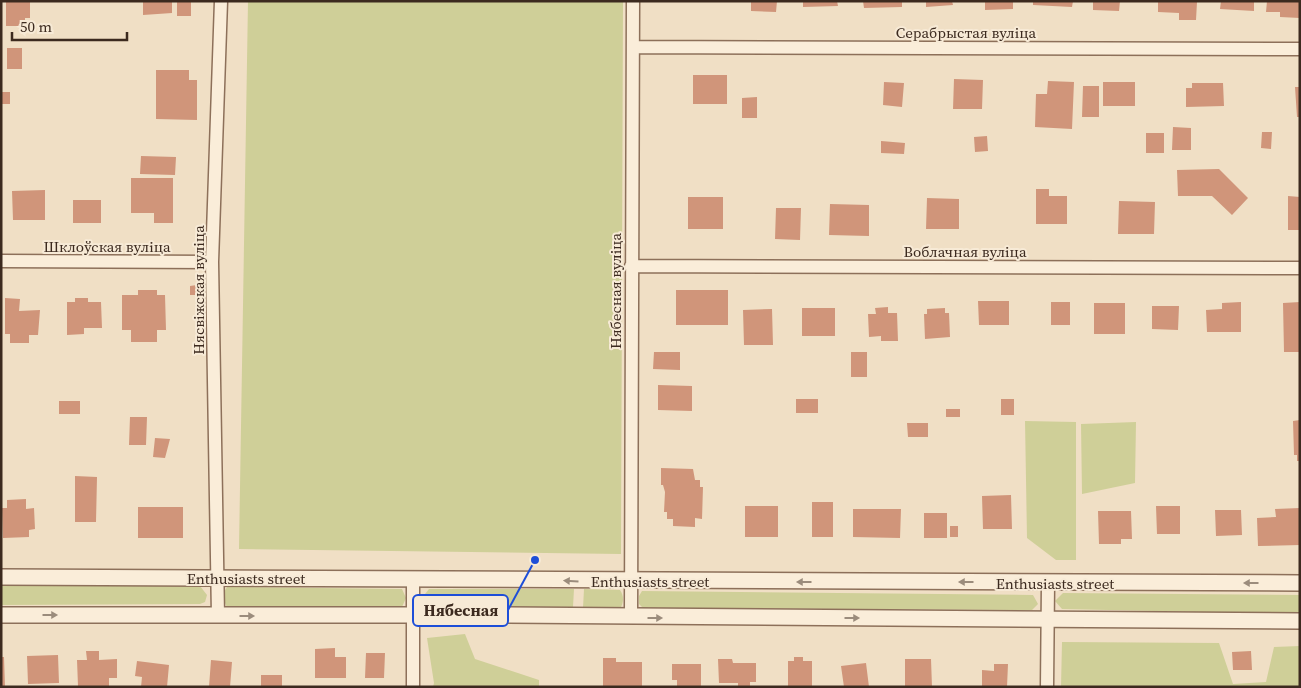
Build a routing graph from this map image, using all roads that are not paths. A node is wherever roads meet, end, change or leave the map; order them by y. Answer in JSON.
{"nodes":[{"id":1,"x":221,"y":1,"type":"edge"},
{"id":2,"x":633,"y":1,"type":"edge"},
{"id":3,"x":633,"y":47,"type":"junction"},
{"id":4,"x":1300,"y":49,"type":"edge"},
{"id":5,"x":1,"y":262,"type":"edge"},
{"id":6,"x":212,"y":262,"type":"junction"},
{"id":7,"x":631,"y":266,"type":"junction"},
{"id":8,"x":1300,"y":268,"type":"edge"},
{"id":9,"x":1,"y":578,"type":"edge"},
{"id":10,"x":218,"y":578,"type":"junction"},
{"id":11,"x":413,"y":579,"type":"junction"},
{"id":12,"x":631,"y":581,"type":"junction"},
{"id":13,"x":1048,"y":583,"type":"junction"},
{"id":14,"x":1300,"y":584,"type":"edge"},
{"id":15,"x":1,"y":615,"type":"edge"},
{"id":16,"x":414,"y":615,"type":"junction"},
{"id":17,"x":218,"y":616,"type":"junction"},
{"id":18,"x":631,"y":617,"type":"junction"},
{"id":19,"x":1047,"y":619,"type":"junction"},
{"id":20,"x":1300,"y":621,"type":"edge"},
{"id":21,"x":414,"y":687,"type":"edge"},
{"id":22,"x":1047,"y":687,"type":"edge"}],
"edges":[{"from":1,"to":6,"type":"street","name":"Нясвіжская вуліца"},
{"from":2,"to":3,"type":"street","name":"Нябесная вуліца"},
{"from":3,"to":4,"type":"street","name":"Серабрыстая вуліца"},
{"from":3,"to":7,"type":"street","name":"Нябесная вуліца"},
{"from":5,"to":6,"type":"street","name":"Шклоўская вуліца"},
{"from":6,"to":10,"type":"street","name":"Нясвіжская вуліца"},
{"from":7,"to":8,"type":"street","name":"Воблачная вуліца"},
{"from":7,"to":12,"type":"street","name":"Нябесная вуліца"},
{"from":9,"to":10,"type":"street","name":"Enthusiasts street"},
{"from":10,"to":11,"type":"street","name":"Enthusiasts street"},
{"from":10,"to":17,"type":"street","name":"Нясвіжская вуліца"},
{"from":12,"to":11,"type":"street","name":"Enthusiasts street","one_way":true},
{"from":11,"to":16,"type":"street"},
{"from":13,"to":12,"type":"street","name":"Enthusiasts street","one_way":true},
{"from":12,"to":18,"type":"street","name":"Нябесная вуліца"},
{"from":14,"to":13,"type":"street","name":"Enthusiasts street","one_way":true},
{"from":13,"to":19,"type":"street"},
{"from":15,"to":17,"type":"street","one_way":true},
{"from":17,"to":16,"type":"street","one_way":true},
{"from":16,"to":18,"type":"street"},
{"from":16,"to":21,"type":"street"},
{"from":18,"to":19,"type":"street","one_way":true},
{"from":19,"to":20,"type":"street"},
{"from":19,"to":22,"type":"street"}]}
